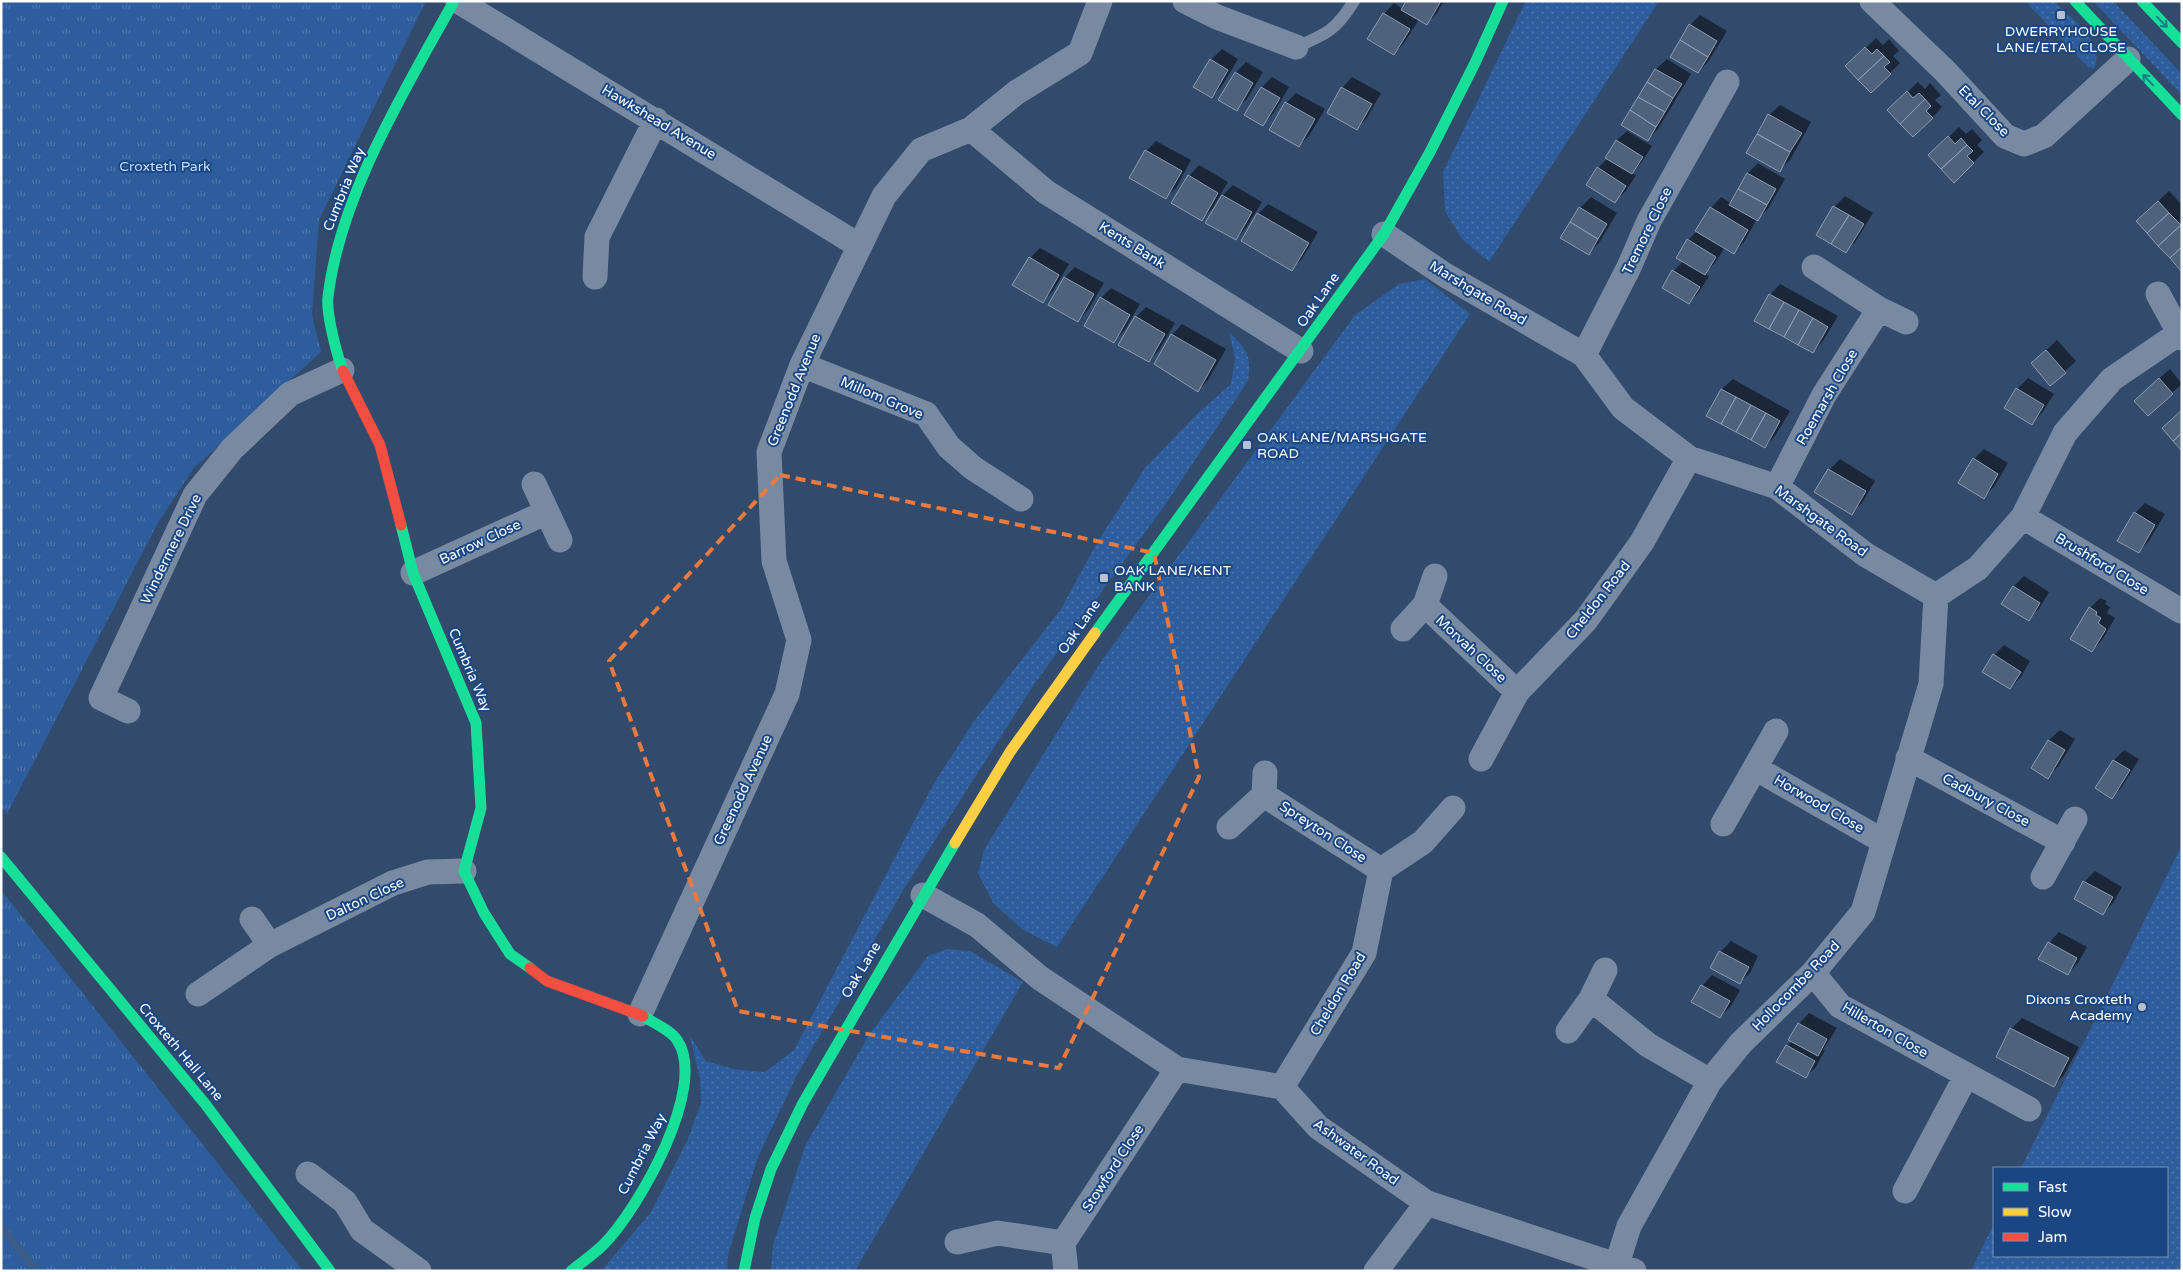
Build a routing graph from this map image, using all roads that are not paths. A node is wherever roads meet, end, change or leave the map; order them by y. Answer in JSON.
{"nodes":[{"id":1,"x":456,"y":1,"type":"edge"},
{"id":2,"x":1100,"y":1,"type":"edge"},
{"id":3,"x":1185,"y":1,"type":"edge"},
{"id":4,"x":1354,"y":1,"type":"edge"},
{"id":5,"x":1502,"y":1,"type":"edge"},
{"id":6,"x":1872,"y":1,"type":"edge"},
{"id":7,"x":2075,"y":1,"type":"edge"},
{"id":8,"x":2142,"y":1,"type":"edge"},
{"id":9,"x":2182,"y":43,"type":"edge"},
{"id":10,"x":1296,"y":47,"type":"joint"},
{"id":11,"x":2128,"y":59,"type":"junction"},
{"id":12,"x":1727,"y":82,"type":"dead end"},
{"id":13,"x":2182,"y":115,"type":"edge"},
{"id":14,"x":656,"y":120,"type":"junction"},
{"id":15,"x":970,"y":129,"type":"junction"},
{"id":16,"x":1384,"y":234,"type":"junction"},
{"id":17,"x":858,"y":245,"type":"junction"},
{"id":18,"x":1814,"y":267,"type":"dead end"},
{"id":19,"x":595,"y":277,"type":"dead end"},
{"id":20,"x":2158,"y":294,"type":"dead end"},
{"id":21,"x":1879,"y":309,"type":"junction"},
{"id":22,"x":1906,"y":322,"type":"dead end"},
{"id":23,"x":2180,"y":336,"type":"edge"},
{"id":24,"x":1301,"y":351,"type":"junction"},
{"id":25,"x":1584,"y":355,"type":"junction"},
{"id":26,"x":802,"y":366,"type":"junction"},
{"id":27,"x":342,"y":370,"type":"junction"},
{"id":28,"x":1689,"y":458,"type":"junction"},
{"id":29,"x":534,"y":484,"type":"dead end"},
{"id":30,"x":1777,"y":486,"type":"junction"},
{"id":31,"x":1021,"y":499,"type":"dead end"},
{"id":32,"x":547,"y":512,"type":"junction"},
{"id":33,"x":2023,"y":517,"type":"junction"},
{"id":34,"x":560,"y":540,"type":"dead end"},
{"id":35,"x":413,"y":573,"type":"junction"},
{"id":36,"x":1435,"y":576,"type":"dead end"},
{"id":37,"x":1936,"y":596,"type":"junction"},
{"id":38,"x":1425,"y":605,"type":"junction"},
{"id":39,"x":2181,"y":611,"type":"edge"},
{"id":40,"x":1403,"y":629,"type":"dead end"},
{"id":41,"x":1518,"y":692,"type":"junction"},
{"id":42,"x":128,"y":711,"type":"dead end"},
{"id":43,"x":1776,"y":731,"type":"dead end"},
{"id":44,"x":1908,"y":758,"type":"junction"},
{"id":45,"x":1481,"y":760,"type":"dead end"},
{"id":46,"x":1755,"y":768,"type":"junction"},
{"id":47,"x":1453,"y":808,"type":"dead end"},
{"id":48,"x":2075,"y":819,"type":"dead end"},
{"id":49,"x":1723,"y":824,"type":"dead end"},
{"id":50,"x":1229,"y":827,"type":"dead end"},
{"id":51,"x":1883,"y":840,"type":"junction"},
{"id":52,"x":2063,"y":842,"type":"junction"},
{"id":53,"x":1,"y":857,"type":"edge"},
{"id":54,"x":1381,"y":870,"type":"junction"},
{"id":55,"x":464,"y":871,"type":"junction"},
{"id":56,"x":2043,"y":878,"type":"dead end"},
{"id":57,"x":923,"y":894,"type":"junction"},
{"id":58,"x":252,"y":919,"type":"dead end"},
{"id":59,"x":270,"y":945,"type":"junction"},
{"id":60,"x":1605,"y":970,"type":"dead end"},
{"id":61,"x":1812,"y":973,"type":"junction"},
{"id":62,"x":198,"y":994,"type":"dead end"},
{"id":63,"x":1592,"y":999,"type":"junction"},
{"id":64,"x":640,"y":1014,"type":"junction"},
{"id":65,"x":1568,"y":1031,"type":"dead end"},
{"id":66,"x":1177,"y":1069,"type":"junction"},
{"id":67,"x":1966,"y":1076,"type":"junction"},
{"id":68,"x":1710,"y":1081,"type":"junction"},
{"id":69,"x":1282,"y":1087,"type":"junction"},
{"id":70,"x":2029,"y":1109,"type":"dead end"},
{"id":71,"x":308,"y":1174,"type":"dead end"},
{"id":72,"x":1905,"y":1190,"type":"dead end"},
{"id":73,"x":1427,"y":1203,"type":"junction"},
{"id":74,"x":957,"y":1242,"type":"dead end"},
{"id":75,"x":1063,"y":1243,"type":"junction"},
{"id":76,"x":1626,"y":1267,"type":"edge"},
{"id":77,"x":330,"y":1271,"type":"edge"},
{"id":78,"x":419,"y":1271,"type":"edge"},
{"id":79,"x":571,"y":1271,"type":"edge"},
{"id":80,"x":744,"y":1271,"type":"edge"},
{"id":81,"x":1066,"y":1271,"type":"edge"},
{"id":82,"x":1376,"y":1271,"type":"edge"}],
"edges":[{"from":1,"to":14,"type":"street","name":"Hawkshead Avenue"},
{"from":1,"to":27,"type":"street","name":"Cumbria Way"},
{"from":2,"to":15,"type":"street","name":"Greenodd Avenue"},
{"from":3,"to":10,"type":"street"},
{"from":4,"to":10,"type":"lane"},
{"from":5,"to":16,"type":"street","name":"Oak Lane"},
{"from":6,"to":11,"type":"street","name":"Etal Close"},
{"from":7,"to":11,"type":"street"},
{"from":8,"to":9,"type":"street","one_way":true},
{"from":13,"to":11,"type":"street","one_way":true},
{"from":12,"to":25,"type":"street","name":"Tremore Close"},
{"from":14,"to":17,"type":"street","name":"Hawkshead Avenue"},
{"from":14,"to":19,"type":"street"},
{"from":15,"to":17,"type":"street","name":"Greenodd Avenue"},
{"from":15,"to":24,"type":"street","name":"Kents Bank"},
{"from":16,"to":24,"type":"street","name":"Oak Lane"},
{"from":16,"to":25,"type":"street","name":"Marshgate Road"},
{"from":17,"to":26,"type":"street","name":"Greenodd Avenue"},
{"from":18,"to":21,"type":"street"},
{"from":20,"to":23,"type":"street"},
{"from":21,"to":22,"type":"street"},
{"from":21,"to":30,"type":"street","name":"Roemarsh Close"},
{"from":23,"to":33,"type":"street"},
{"from":24,"to":57,"type":"street","name":"Oak Lane"},
{"from":25,"to":28,"type":"street","name":"Marshgate Road"},
{"from":26,"to":31,"type":"street","name":"Millom Grove"},
{"from":26,"to":64,"type":"street","name":"Greenodd Avenue"},
{"from":27,"to":35,"type":"street","name":"Cumbria Way"},
{"from":27,"to":42,"type":"street","name":"Windermere Drive"},
{"from":28,"to":30,"type":"street","name":"Marshgate Road"},
{"from":28,"to":41,"type":"street","name":"Cheldon Road"},
{"from":29,"to":32,"type":"street"},
{"from":30,"to":37,"type":"street","name":"Marshgate Road"},
{"from":32,"to":34,"type":"street"},
{"from":32,"to":35,"type":"street","name":"Barrow Close"},
{"from":33,"to":37,"type":"street"},
{"from":33,"to":39,"type":"street","name":"Brushford Close"},
{"from":35,"to":55,"type":"street","name":"Cumbria Way"},
{"from":36,"to":38,"type":"street","name":"Morvah Close"},
{"from":37,"to":44,"type":"street","name":"Hollocombe Road"},
{"from":38,"to":40,"type":"street","name":"Morvah Close"},
{"from":38,"to":41,"type":"street","name":"Morvah Close"},
{"from":41,"to":45,"type":"street","name":"Cheldon Road"},
{"from":43,"to":46,"type":"street"},
{"from":44,"to":51,"type":"street","name":"Hollocombe Road"},
{"from":44,"to":52,"type":"street","name":"Cadbury Close"},
{"from":46,"to":49,"type":"street"},
{"from":46,"to":51,"type":"street","name":"Horwood Close"},
{"from":47,"to":54,"type":"street"},
{"from":48,"to":52,"type":"street"},
{"from":50,"to":54,"type":"street","name":"Spreyton Close"},
{"from":51,"to":61,"type":"street","name":"Hollocombe Road"},
{"from":52,"to":56,"type":"street"},
{"from":53,"to":77,"type":"street","name":"Croxteth Hall Lane"},
{"from":54,"to":69,"type":"street","name":"Cheldon Road"},
{"from":55,"to":59,"type":"street","name":"Dalton Close"},
{"from":55,"to":64,"type":"street","name":"Cumbria Way"},
{"from":57,"to":66,"type":"street"},
{"from":57,"to":80,"type":"street","name":"Oak Lane"},
{"from":58,"to":59,"type":"street"},
{"from":59,"to":62,"type":"street","name":"Dalton Close"},
{"from":60,"to":63,"type":"street"},
{"from":61,"to":67,"type":"street","name":"Hillerton Close"},
{"from":61,"to":68,"type":"street","name":"Hollocombe Road"},
{"from":63,"to":65,"type":"street"},
{"from":63,"to":68,"type":"street"},
{"from":64,"to":79,"type":"street","name":"Cumbria Way"},
{"from":66,"to":69,"type":"street"},
{"from":66,"to":75,"type":"street","name":"Stowford Close"},
{"from":67,"to":70,"type":"street","name":"Hillerton Close"},
{"from":67,"to":72,"type":"street"},
{"from":68,"to":76,"type":"street","name":"Hollocombe Road"},
{"from":69,"to":73,"type":"street","name":"Ashwater Road"},
{"from":71,"to":78,"type":"street"},
{"from":73,"to":76,"type":"street","name":"Ashwater Road"},
{"from":73,"to":82,"type":"street"},
{"from":74,"to":75,"type":"street"},
{"from":75,"to":81,"type":"street"}]}
